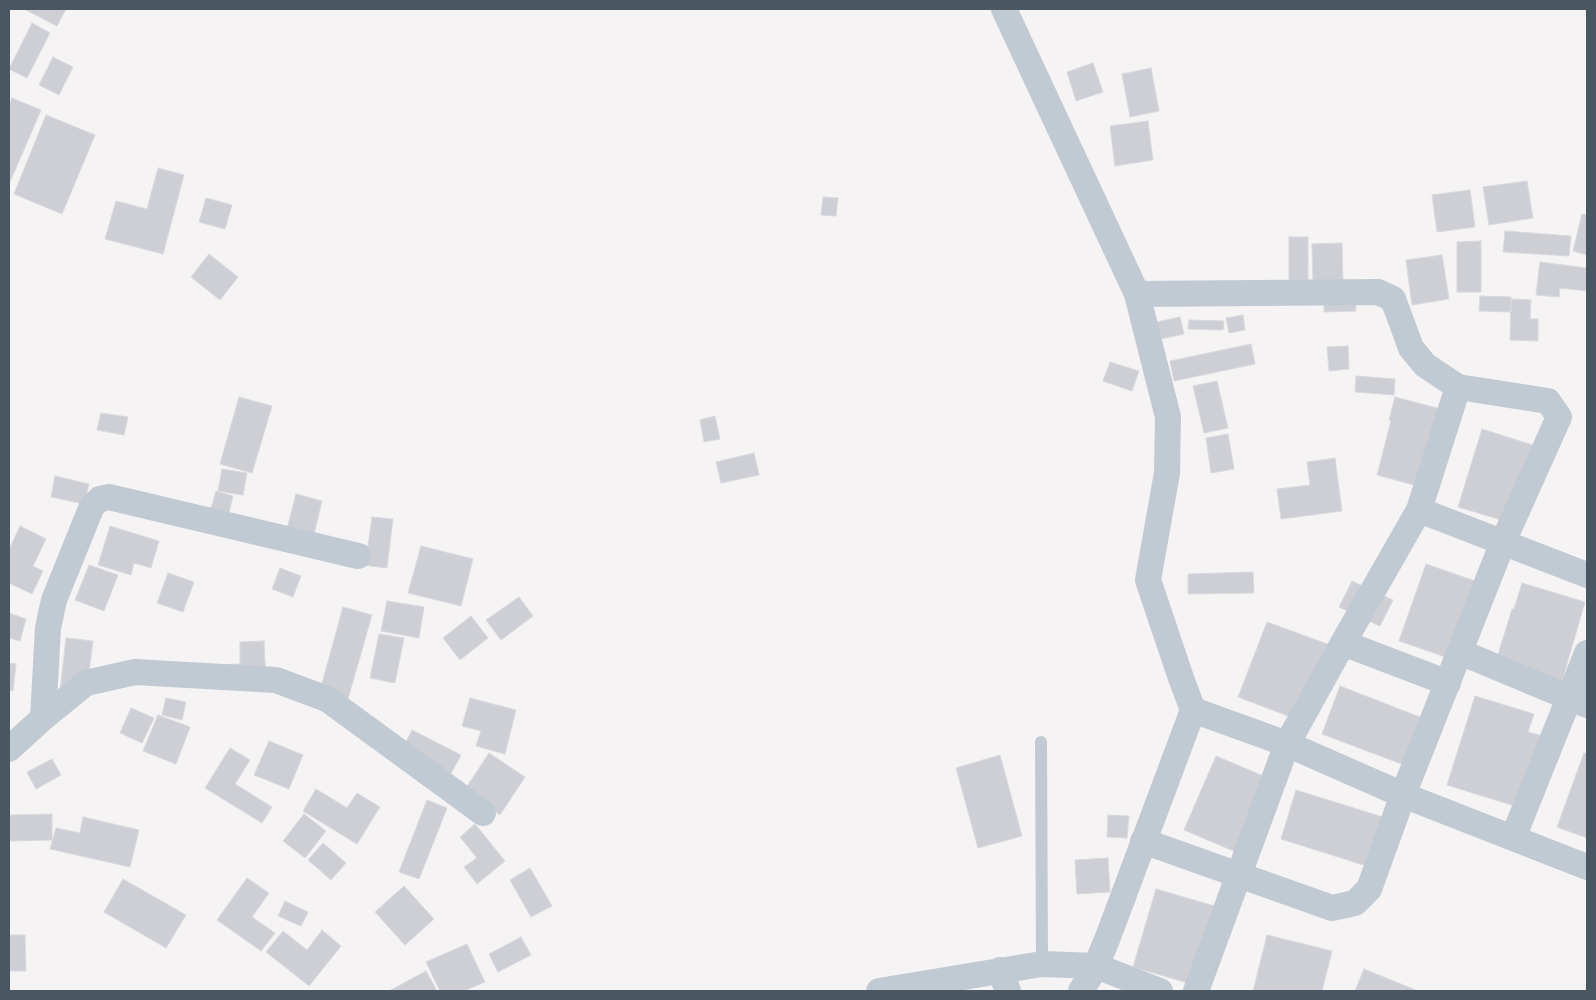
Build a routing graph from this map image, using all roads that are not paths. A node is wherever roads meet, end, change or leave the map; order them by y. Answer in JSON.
{"nodes":[{"id":1,"x":1004,"y":9,"type":"edge"},
{"id":2,"x":1137,"y":294,"type":"junction"},
{"id":3,"x":1458,"y":387,"type":"junction"},
{"id":4,"x":1419,"y":510,"type":"junction"},
{"id":5,"x":1503,"y":542,"type":"junction"},
{"id":6,"x":358,"y":556,"type":"dead end"},
{"id":7,"x":1587,"y":575,"type":"edge"},
{"id":8,"x":1342,"y":643,"type":"junction"},
{"id":9,"x":1460,"y":652,"type":"junction"},
{"id":10,"x":1587,"y":652,"type":"edge"},
{"id":11,"x":1448,"y":683,"type":"junction"},
{"id":12,"x":1579,"y":702,"type":"edge"},
{"id":13,"x":1193,"y":710,"type":"junction"},
{"id":14,"x":43,"y":718,"type":"junction"},
{"id":15,"x":1041,"y":742,"type":"dead end"},
{"id":16,"x":1287,"y":744,"type":"junction"},
{"id":17,"x":9,"y":750,"type":"edge"},
{"id":18,"x":1403,"y":795,"type":"junction"},
{"id":19,"x":483,"y":813,"type":"dead end"},
{"id":20,"x":1513,"y":838,"type":"junction"},
{"id":21,"x":1143,"y":841,"type":"junction"},
{"id":22,"x":1587,"y":867,"type":"edge"},
{"id":23,"x":1238,"y":875,"type":"junction"},
{"id":24,"x":1042,"y":964,"type":"junction"},
{"id":25,"x":1096,"y":966,"type":"junction"},
{"id":26,"x":1004,"y":980,"type":"edge"},
{"id":27,"x":879,"y":991,"type":"edge"},
{"id":28,"x":1081,"y":991,"type":"edge"},
{"id":29,"x":1160,"y":991,"type":"edge"},
{"id":30,"x":1196,"y":991,"type":"edge"}],
"edges":[{"from":1,"to":2,"type":"street"},
{"from":2,"to":3,"type":"street"},
{"from":2,"to":13,"type":"street"},
{"from":3,"to":4,"type":"street"},
{"from":3,"to":5,"type":"street"},
{"from":4,"to":5,"type":"street"},
{"from":4,"to":8,"type":"street"},
{"from":5,"to":7,"type":"street"},
{"from":5,"to":9,"type":"street"},
{"from":6,"to":14,"type":"street"},
{"from":8,"to":11,"type":"street"},
{"from":8,"to":16,"type":"street"},
{"from":9,"to":11,"type":"street"},
{"from":9,"to":12,"type":"street"},
{"from":10,"to":12,"type":"street"},
{"from":11,"to":18,"type":"street"},
{"from":12,"to":20,"type":"street"},
{"from":13,"to":16,"type":"street"},
{"from":13,"to":21,"type":"street"},
{"from":14,"to":17,"type":"street"},
{"from":14,"to":19,"type":"street"},
{"from":15,"to":24,"type":"lane"},
{"from":16,"to":18,"type":"street"},
{"from":16,"to":23,"type":"street"},
{"from":18,"to":20,"type":"street"},
{"from":18,"to":23,"type":"street"},
{"from":20,"to":22,"type":"street"},
{"from":21,"to":23,"type":"street"},
{"from":21,"to":25,"type":"street"},
{"from":23,"to":30,"type":"street"},
{"from":24,"to":25,"type":"street"},
{"from":24,"to":26,"type":"street"},
{"from":25,"to":28,"type":"street"},
{"from":25,"to":29,"type":"street"},
{"from":26,"to":27,"type":"street"}]}
